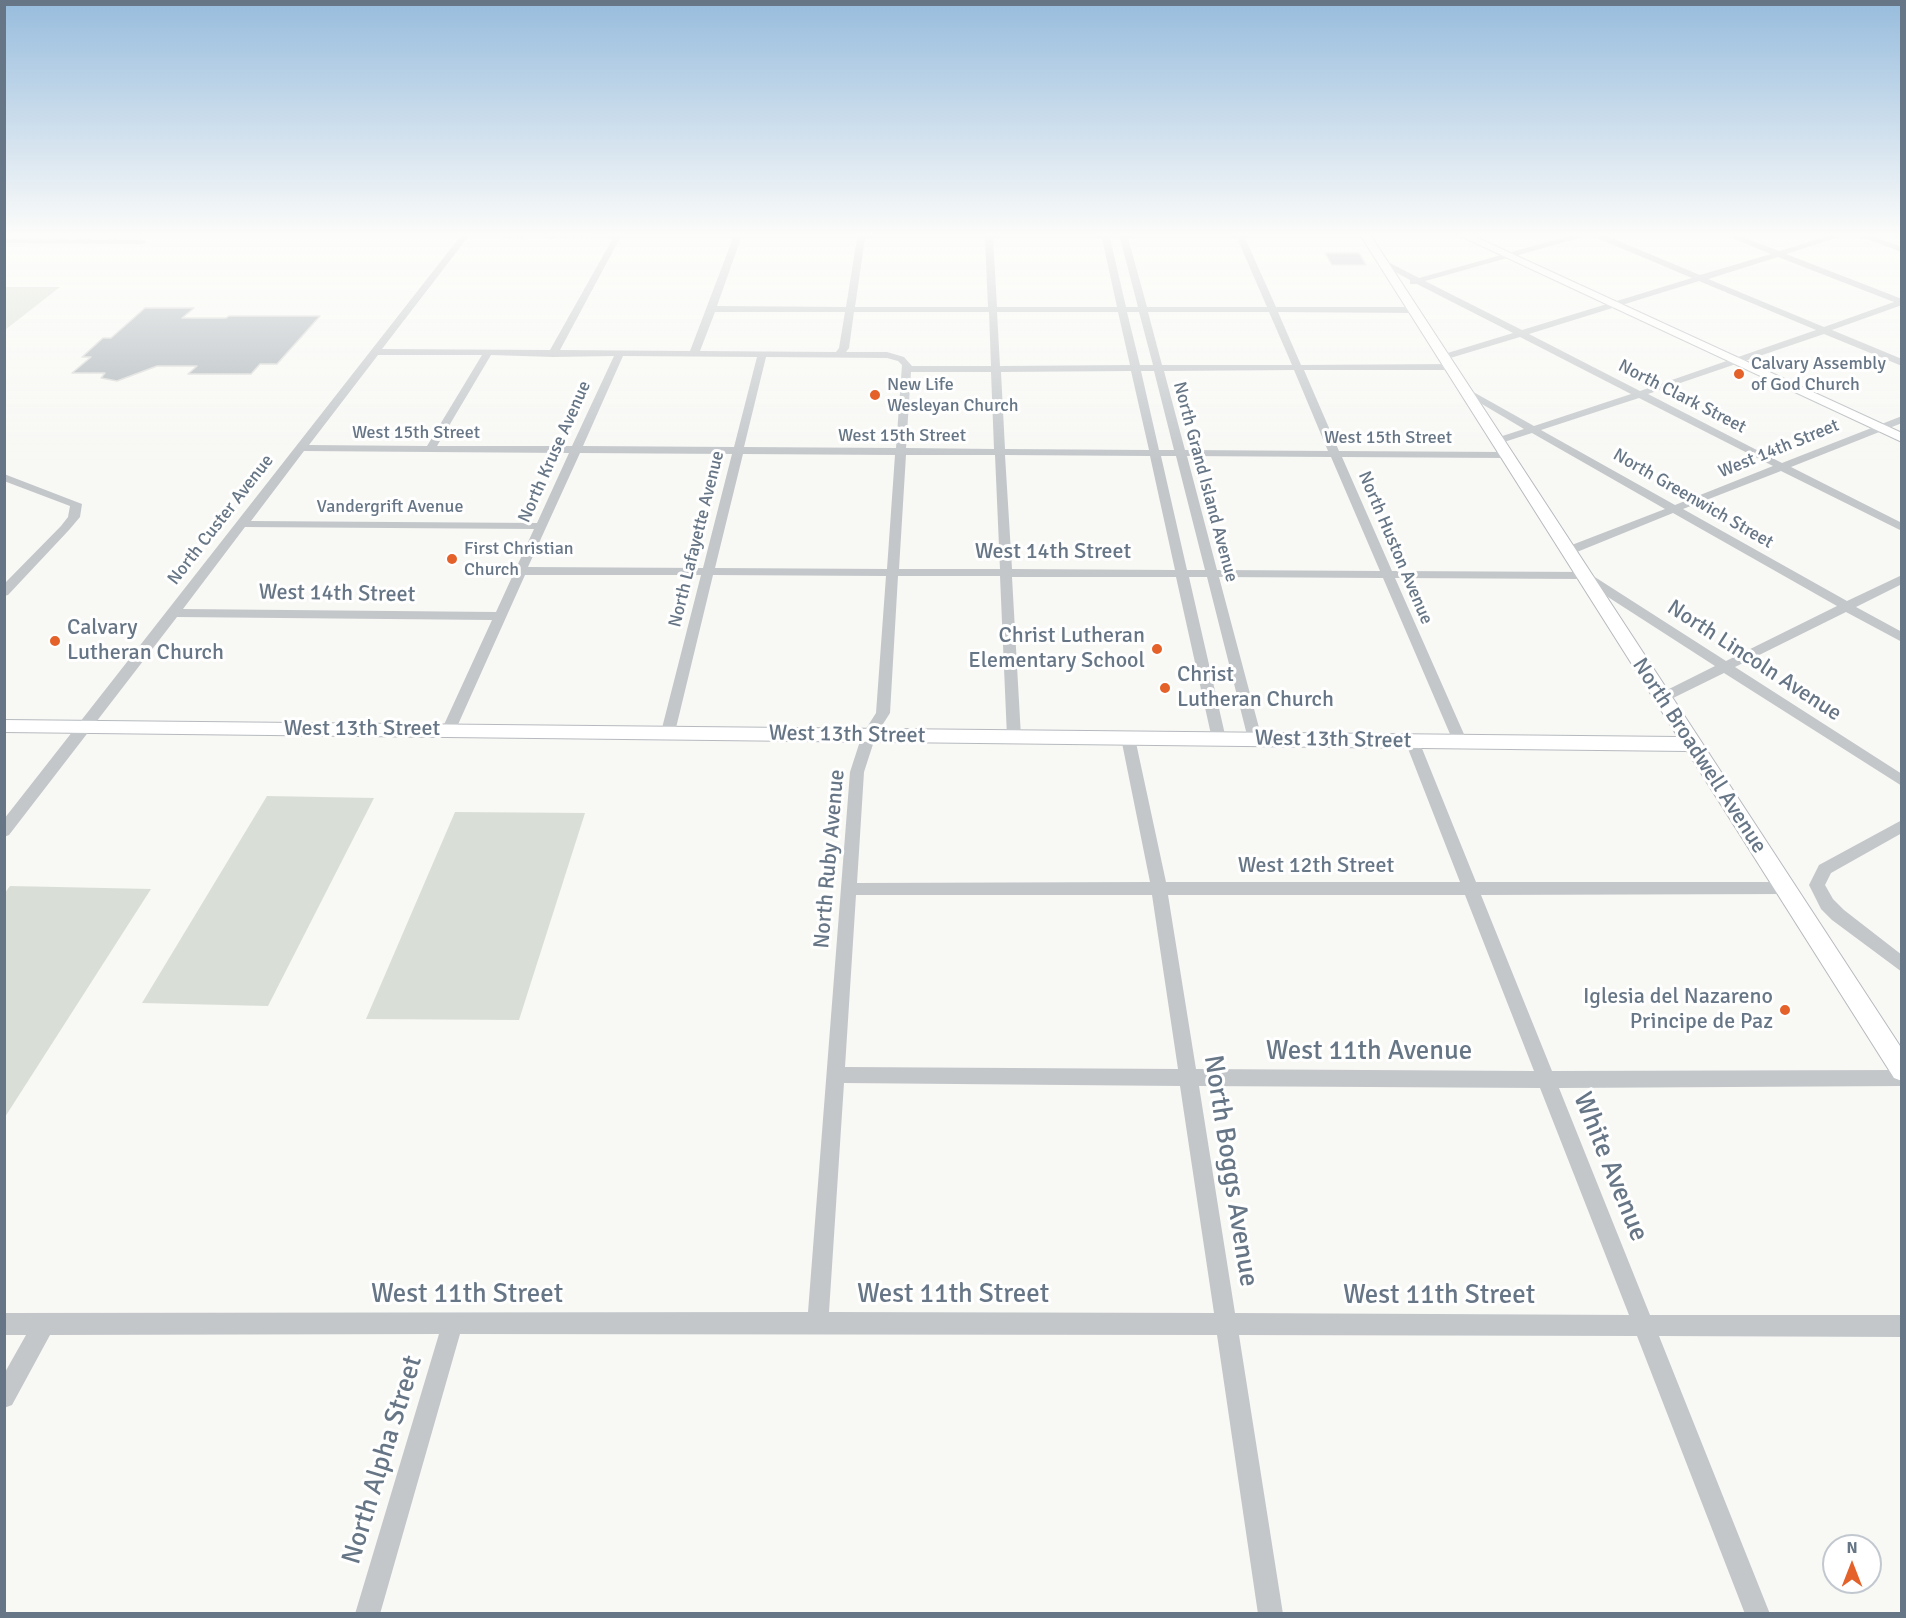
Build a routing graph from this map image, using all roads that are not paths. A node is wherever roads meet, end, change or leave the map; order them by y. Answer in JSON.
{"nodes":[{"id":1,"x":409,"y":309,"type":"edge"},
{"id":2,"x":578,"y":309,"type":"edge"},
{"id":3,"x":712,"y":309,"type":"joint"},
{"id":4,"x":850,"y":309,"type":"junction"},
{"id":5,"x":992,"y":309,"type":"junction"},
{"id":6,"x":1123,"y":309,"type":"junction"},
{"id":7,"x":1143,"y":309,"type":"junction"},
{"id":8,"x":1274,"y":309,"type":"junction"},
{"id":9,"x":1472,"y":309,"type":"edge"},
{"id":10,"x":1602,"y":309,"type":"edge"},
{"id":11,"x":1622,"y":309,"type":"edge"},
{"id":12,"x":1769,"y":309,"type":"edge"},
{"id":13,"x":1884,"y":309,"type":"edge"},
{"id":14,"x":1414,"y":310,"type":"joint"},
{"id":15,"x":1823,"y":331,"type":"junction"},
{"id":16,"x":1519,"y":333,"type":"junction"},
{"id":17,"x":375,"y":352,"type":"junction"},
{"id":18,"x":488,"y":353,"type":"junction"},
{"id":19,"x":553,"y":354,"type":"junction"},
{"id":20,"x":619,"y":355,"type":"junction"},
{"id":21,"x":691,"y":355,"type":"junction"},
{"id":22,"x":762,"y":355,"type":"junction"},
{"id":23,"x":838,"y":355,"type":"junction"},
{"id":24,"x":1447,"y":362,"type":"junction"},
{"id":25,"x":1737,"y":362,"type":"junction"},
{"id":26,"x":1902,"y":363,"type":"edge"},
{"id":27,"x":1299,"y":368,"type":"junction"},
{"id":28,"x":906,"y":369,"type":"junction"},
{"id":29,"x":995,"y":369,"type":"junction"},
{"id":30,"x":1137,"y":369,"type":"junction"},
{"id":31,"x":1159,"y":369,"type":"junction"},
{"id":32,"x":1466,"y":391,"type":"junction"},
{"id":33,"x":1640,"y":394,"type":"junction"},
{"id":34,"x":1902,"y":419,"type":"edge"},
{"id":35,"x":1879,"y":428,"type":"junction"},
{"id":36,"x":1534,"y":429,"type":"junction"},
{"id":37,"x":1902,"y":438,"type":"edge"},
{"id":38,"x":299,"y":448,"type":"junction"},
{"id":39,"x":1501,"y":448,"type":"junction"},
{"id":40,"x":430,"y":449,"type":"junction"},
{"id":41,"x":575,"y":450,"type":"junction"},
{"id":42,"x":737,"y":452,"type":"junction"},
{"id":43,"x":901,"y":453,"type":"junction"},
{"id":44,"x":1000,"y":453,"type":"junction"},
{"id":45,"x":1156,"y":454,"type":"junction"},
{"id":46,"x":1181,"y":454,"type":"junction"},
{"id":47,"x":1336,"y":454,"type":"junction"},
{"id":48,"x":1782,"y":467,"type":"junction"},
{"id":49,"x":4,"y":477,"type":"edge"},
{"id":50,"x":1675,"y":509,"type":"junction"},
{"id":51,"x":240,"y":524,"type":"junction"},
{"id":52,"x":540,"y":526,"type":"junction"},
{"id":53,"x":1902,"y":528,"type":"edge"},
{"id":54,"x":1568,"y":551,"type":"junction"},
{"id":55,"x":523,"y":571,"type":"junction"},
{"id":56,"x":707,"y":572,"type":"junction"},
{"id":57,"x":892,"y":573,"type":"junction"},
{"id":58,"x":1006,"y":573,"type":"junction"},
{"id":59,"x":1183,"y":573,"type":"junction"},
{"id":60,"x":1212,"y":573,"type":"junction"},
{"id":61,"x":1388,"y":574,"type":"junction"},
{"id":62,"x":1583,"y":575,"type":"junction"},
{"id":63,"x":1902,"y":579,"type":"edge"},
{"id":64,"x":4,"y":592,"type":"edge"},
{"id":65,"x":1846,"y":607,"type":"junction"},
{"id":66,"x":172,"y":613,"type":"junction"},
{"id":67,"x":501,"y":616,"type":"junction"},
{"id":68,"x":1902,"y":638,"type":"edge"},
{"id":69,"x":1724,"y":667,"type":"junction"},
{"id":70,"x":1662,"y":698,"type":"junction"},
{"id":71,"x":4,"y":726,"type":"edge"},
{"id":72,"x":85,"y":727,"type":"junction"},
{"id":73,"x":449,"y":729,"type":"junction"},
{"id":74,"x":668,"y":732,"type":"junction"},
{"id":75,"x":869,"y":735,"type":"junction"},
{"id":76,"x":1014,"y":737,"type":"junction"},
{"id":77,"x":1128,"y":738,"type":"junction"},
{"id":78,"x":1219,"y":739,"type":"junction"},
{"id":79,"x":1255,"y":739,"type":"junction"},
{"id":80,"x":1412,"y":741,"type":"junction"},
{"id":81,"x":1460,"y":741,"type":"junction"},
{"id":82,"x":1690,"y":744,"type":"junction"},
{"id":83,"x":1902,"y":781,"type":"edge"},
{"id":84,"x":1902,"y":826,"type":"edge"},
{"id":85,"x":4,"y":831,"type":"edge"},
{"id":86,"x":1784,"y":888,"type":"junction"},
{"id":87,"x":849,"y":889,"type":"junction"},
{"id":88,"x":1159,"y":889,"type":"junction"},
{"id":89,"x":1470,"y":889,"type":"junction"},
{"id":90,"x":1902,"y":965,"type":"edge"},
{"id":91,"x":1902,"y":1070,"type":"edge"},
{"id":92,"x":836,"y":1075,"type":"junction"},
{"id":93,"x":1188,"y":1078,"type":"junction"},
{"id":94,"x":1902,"y":1078,"type":"edge"},
{"id":95,"x":1546,"y":1080,"type":"junction"},
{"id":96,"x":453,"y":1323,"type":"junction"},
{"id":97,"x":818,"y":1323,"type":"junction"},
{"id":98,"x":4,"y":1324,"type":"edge"},
{"id":99,"x":44,"y":1324,"type":"junction"},
{"id":100,"x":1227,"y":1324,"type":"junction"},
{"id":101,"x":1643,"y":1324,"type":"junction"},
{"id":102,"x":1902,"y":1326,"type":"edge"},
{"id":103,"x":4,"y":1397,"type":"edge"},
{"id":104,"x":367,"y":1614,"type":"edge"},
{"id":105,"x":1271,"y":1614,"type":"edge"},
{"id":106,"x":1758,"y":1614,"type":"edge"}],
"edges":[{"from":1,"to":17,"type":"street","name":"North Custer Avenue"},
{"from":2,"to":19,"type":"street"},
{"from":3,"to":4,"type":"street"},
{"from":3,"to":21,"type":"street"},
{"from":4,"to":5,"type":"street"},
{"from":4,"to":23,"type":"street"},
{"from":5,"to":6,"type":"street"},
{"from":5,"to":29,"type":"street"},
{"from":6,"to":7,"type":"street"},
{"from":6,"to":30,"type":"street","name":"North Grand Island Avenue"},
{"from":7,"to":8,"type":"street"},
{"from":7,"to":31,"type":"street","name":"North Grand Island Avenue"},
{"from":8,"to":14,"type":"street"},
{"from":8,"to":27,"type":"street","name":"North Huston Avenue"},
{"from":9,"to":16,"type":"street","name":"North Clark Street"},
{"from":10,"to":16,"type":"street"},
{"from":11,"to":25,"type":"main road"},
{"from":12,"to":15,"type":"street"},
{"from":13,"to":15,"type":"street"},
{"from":14,"to":24,"type":"main road","name":"North Broadwell Avenue"},
{"from":15,"to":25,"type":"street"},
{"from":15,"to":26,"type":"street"},
{"from":16,"to":24,"type":"street"},
{"from":16,"to":33,"type":"street","name":"North Clark Street"},
{"from":17,"to":18,"type":"street"},
{"from":17,"to":38,"type":"street","name":"North Custer Avenue"},
{"from":18,"to":19,"type":"street"},
{"from":18,"to":40,"type":"street"},
{"from":19,"to":20,"type":"street"},
{"from":20,"to":21,"type":"street"},
{"from":20,"to":41,"type":"street","name":"North Kruse Avenue"},
{"from":21,"to":22,"type":"street"},
{"from":22,"to":23,"type":"street"},
{"from":22,"to":42,"type":"street","name":"North Lafayette Avenue"},
{"from":23,"to":28,"type":"street"},
{"from":24,"to":27,"type":"street"},
{"from":24,"to":32,"type":"main road","name":"North Broadwell Avenue"},
{"from":25,"to":33,"type":"street"},
{"from":25,"to":35,"type":"main road"},
{"from":27,"to":31,"type":"street"},
{"from":27,"to":47,"type":"street","name":"North Huston Avenue"},
{"from":28,"to":29,"type":"street"},
{"from":28,"to":43,"type":"street","name":"North Ruby Avenue"},
{"from":29,"to":30,"type":"street"},
{"from":29,"to":44,"type":"street"},
{"from":30,"to":31,"type":"street"},
{"from":30,"to":45,"type":"street","name":"North Grand Island Avenue"},
{"from":31,"to":46,"type":"street","name":"North Grand Island Avenue"},
{"from":32,"to":36,"type":"street","name":"North Greenwich Street"},
{"from":32,"to":39,"type":"main road","name":"North Broadwell Avenue"},
{"from":33,"to":36,"type":"street"},
{"from":33,"to":48,"type":"street","name":"North Clark Street"},
{"from":34,"to":35,"type":"street","name":"West 14th Street"},
{"from":35,"to":37,"type":"main road"},
{"from":35,"to":48,"type":"street","name":"West 14th Street"},
{"from":36,"to":39,"type":"street"},
{"from":36,"to":50,"type":"street","name":"North Greenwich Street"},
{"from":38,"to":40,"type":"street","name":"West 15th Street"},
{"from":38,"to":51,"type":"street","name":"North Custer Avenue"},
{"from":39,"to":47,"type":"street","name":"West 15th Street"},
{"from":39,"to":54,"type":"main road","name":"North Broadwell Avenue"},
{"from":40,"to":41,"type":"street","name":"West 15th Street"},
{"from":41,"to":42,"type":"street","name":"West 15th Street"},
{"from":41,"to":52,"type":"street","name":"North Kruse Avenue"},
{"from":42,"to":43,"type":"street","name":"West 15th Street"},
{"from":42,"to":56,"type":"street","name":"North Lafayette Avenue"},
{"from":43,"to":44,"type":"street","name":"West 15th Street"},
{"from":43,"to":57,"type":"street","name":"North Ruby Avenue"},
{"from":44,"to":45,"type":"street","name":"West 15th Street"},
{"from":44,"to":58,"type":"street"},
{"from":45,"to":46,"type":"street","name":"West 15th Street"},
{"from":45,"to":59,"type":"street","name":"North Grand Island Avenue"},
{"from":46,"to":47,"type":"street","name":"West 15th Street"},
{"from":46,"to":60,"type":"street","name":"North Grand Island Avenue"},
{"from":47,"to":61,"type":"street","name":"North Huston Avenue"},
{"from":48,"to":50,"type":"street","name":"West 14th Street"},
{"from":48,"to":53,"type":"street","name":"North Clark Street"},
{"from":49,"to":64,"type":"street"},
{"from":50,"to":54,"type":"street","name":"West 14th Street"},
{"from":50,"to":65,"type":"street","name":"North Greenwich Street"},
{"from":51,"to":52,"type":"street","name":"Vandergrift Avenue"},
{"from":51,"to":66,"type":"street","name":"North Custer Avenue"},
{"from":52,"to":55,"type":"street","name":"North Kruse Avenue"},
{"from":54,"to":62,"type":"main road","name":"North Broadwell Avenue"},
{"from":55,"to":56,"type":"street","name":"West 14th Street"},
{"from":55,"to":67,"type":"street","name":"North Kruse Avenue"},
{"from":56,"to":57,"type":"street","name":"West 14th Street"},
{"from":56,"to":74,"type":"street","name":"North Lafayette Avenue"},
{"from":57,"to":58,"type":"street","name":"West 14th Street"},
{"from":57,"to":75,"type":"street","name":"North Ruby Avenue"},
{"from":58,"to":59,"type":"street","name":"West 14th Street"},
{"from":58,"to":76,"type":"street"},
{"from":59,"to":60,"type":"street","name":"West 14th Street"},
{"from":59,"to":78,"type":"street","name":"North Grand Island Avenue"},
{"from":60,"to":61,"type":"street","name":"West 14th Street"},
{"from":60,"to":79,"type":"street","name":"North Grand Island Avenue"},
{"from":61,"to":62,"type":"street","name":"West 14th Street"},
{"from":61,"to":81,"type":"street","name":"North Huston Avenue"},
{"from":62,"to":69,"type":"street","name":"North Lincoln Avenue"},
{"from":62,"to":70,"type":"main road","name":"North Broadwell Avenue"},
{"from":63,"to":65,"type":"street"},
{"from":65,"to":68,"type":"street","name":"North Greenwich Street"},
{"from":65,"to":69,"type":"street"},
{"from":66,"to":67,"type":"street","name":"West 14th Street"},
{"from":66,"to":72,"type":"street","name":"North Custer Avenue"},
{"from":67,"to":73,"type":"street","name":"North Kruse Avenue"},
{"from":69,"to":70,"type":"street"},
{"from":69,"to":83,"type":"street","name":"North Lincoln Avenue"},
{"from":70,"to":82,"type":"main road","name":"North Broadwell Avenue"},
{"from":71,"to":72,"type":"main road","name":"West 13th Street"},
{"from":72,"to":73,"type":"main road","name":"West 13th Street"},
{"from":72,"to":85,"type":"street","name":"North Custer Avenue"},
{"from":73,"to":74,"type":"main road","name":"West 13th Street"},
{"from":74,"to":75,"type":"main road","name":"West 13th Street"},
{"from":75,"to":76,"type":"main road","name":"West 13th Street"},
{"from":75,"to":87,"type":"street","name":"North Ruby Avenue"},
{"from":76,"to":77,"type":"main road","name":"West 13th Street"},
{"from":77,"to":78,"type":"main road","name":"West 13th Street"},
{"from":77,"to":88,"type":"street","name":"North Boggs Avenue"},
{"from":78,"to":79,"type":"main road","name":"West 13th Street"},
{"from":79,"to":80,"type":"main road","name":"West 13th Street"},
{"from":80,"to":81,"type":"main road","name":"West 13th Street"},
{"from":80,"to":89,"type":"street","name":"White Avenue"},
{"from":81,"to":82,"type":"main road","name":"West 13th Street"},
{"from":82,"to":86,"type":"main road","name":"North Broadwell Avenue"},
{"from":84,"to":90,"type":"street"},
{"from":86,"to":89,"type":"street","name":"West 12th Street"},
{"from":86,"to":91,"type":"main road","name":"North Broadwell Avenue"},
{"from":87,"to":88,"type":"street","name":"West 12th Street"},
{"from":87,"to":92,"type":"street","name":"North Ruby Avenue"},
{"from":88,"to":89,"type":"street","name":"West 12th Street"},
{"from":88,"to":93,"type":"street","name":"North Boggs Avenue"},
{"from":89,"to":95,"type":"street","name":"White Avenue"},
{"from":92,"to":93,"type":"street","name":"West 11th Avenue"},
{"from":92,"to":97,"type":"street","name":"North Ruby Avenue"},
{"from":93,"to":95,"type":"street","name":"West 11th Avenue"},
{"from":93,"to":100,"type":"street","name":"North Boggs Avenue"},
{"from":94,"to":95,"type":"street","name":"West 11th Avenue"},
{"from":95,"to":101,"type":"street","name":"White Avenue"},
{"from":96,"to":97,"type":"street","name":"West 11th Street"},
{"from":96,"to":99,"type":"street","name":"West 11th Street"},
{"from":96,"to":104,"type":"street","name":"North Alpha Street"},
{"from":97,"to":100,"type":"street","name":"West 11th Street"},
{"from":98,"to":99,"type":"street","name":"West 11th Street"},
{"from":99,"to":103,"type":"street"},
{"from":100,"to":101,"type":"street","name":"West 11th Street"},
{"from":100,"to":105,"type":"street","name":"North Boggs Avenue"},
{"from":101,"to":102,"type":"street","name":"West 11th Street"},
{"from":101,"to":106,"type":"street","name":"White Avenue"}]}
